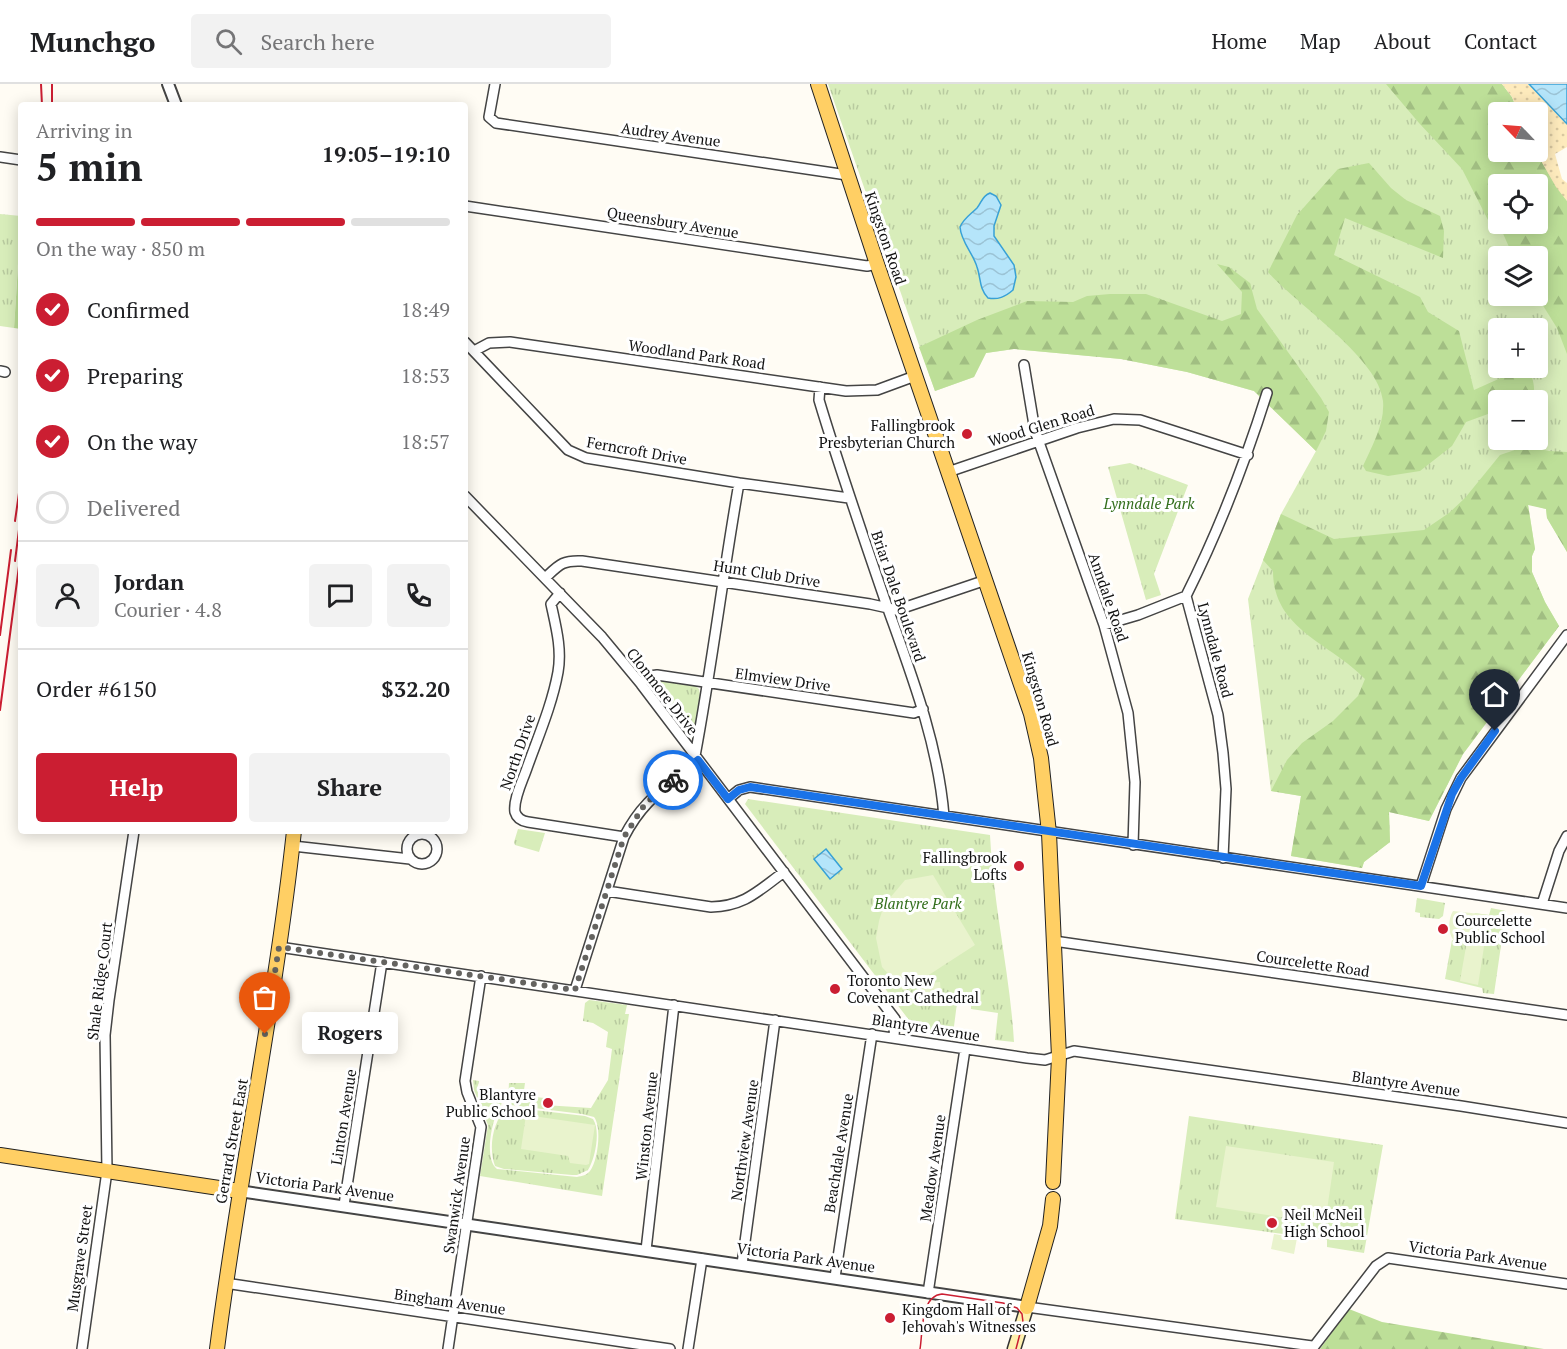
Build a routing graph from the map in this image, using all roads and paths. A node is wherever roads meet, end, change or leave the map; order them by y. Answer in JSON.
{"nodes":[{"id":1,"x":168,"y":84,"type":"edge"},
{"id":2,"x":495,"y":84,"type":"edge"},
{"id":3,"x":818,"y":84,"type":"edge"},
{"id":4,"x":175,"y":102,"type":"edge"},
{"id":5,"x":0,"y":157,"type":"edge"},
{"id":6,"x":18,"y":160,"type":"edge"},
{"id":7,"x":847,"y":176,"type":"junction"},
{"id":8,"x":468,"y":206,"type":"edge"},
{"id":9,"x":877,"y":264,"type":"junction"},
{"id":10,"x":468,"y":345,"type":"edge"},
{"id":11,"x":474,"y":351,"type":"junction"},
{"id":12,"x":1024,"y":365,"type":"dead end"},
{"id":13,"x":915,"y":376,"type":"junction"},
{"id":14,"x":820,"y":387,"type":"junction"},
{"id":15,"x":1267,"y":393,"type":"dead end"},
{"id":16,"x":1038,"y":441,"type":"junction"},
{"id":17,"x":1248,"y":455,"type":"junction"},
{"id":18,"x":948,"y":472,"type":"junction"},
{"id":19,"x":739,"y":483,"type":"junction"},
{"id":20,"x":849,"y":498,"type":"junction"},
{"id":21,"x":468,"y":499,"type":"edge"},
{"id":22,"x":544,"y":578,"type":"junction"},
{"id":23,"x":986,"y":580,"type":"junction"},
{"id":24,"x":722,"y":581,"type":"junction"},
{"id":25,"x":560,"y":593,"type":"junction"},
{"id":26,"x":1186,"y":596,"type":"junction"},
{"id":27,"x":888,"y":608,"type":"junction"},
{"id":28,"x":1104,"y":625,"type":"junction"},
{"id":29,"x":1567,"y":635,"type":"edge"},
{"id":30,"x":641,"y":684,"type":"junction"},
{"id":31,"x":708,"y":684,"type":"junction"},
{"id":32,"x":923,"y":709,"type":"junction"},
{"id":33,"x":696,"y":758,"type":"junction"},
{"id":34,"x":728,"y":799,"type":"junction"},
{"id":35,"x":944,"y":816,"type":"junction"},
{"id":36,"x":1049,"y":833,"type":"junction"},
{"id":37,"x":134,"y":834,"type":"edge"},
{"id":38,"x":294,"y":834,"type":"edge"},
{"id":39,"x":413,"y":834,"type":"edge"},
{"id":40,"x":1567,"y":836,"type":"edge"},
{"id":41,"x":624,"y":837,"type":"junction"},
{"id":42,"x":1133,"y":845,"type":"junction"},
{"id":43,"x":293,"y":846,"type":"junction"},
{"id":44,"x":1223,"y":858,"type":"junction"},
{"id":45,"x":410,"y":859,"type":"junction"},
{"id":46,"x":784,"y":872,"type":"junction"},
{"id":47,"x":1421,"y":886,"type":"junction"},
{"id":48,"x":607,"y":891,"type":"junction"},
{"id":49,"x":1542,"y":904,"type":"junction"},
{"id":50,"x":1567,"y":908,"type":"edge"},
{"id":51,"x":1054,"y":941,"type":"junction"},
{"id":52,"x":279,"y":947,"type":"junction"},
{"id":53,"x":382,"y":962,"type":"junction"},
{"id":54,"x":481,"y":976,"type":"junction"},
{"id":55,"x":575,"y":990,"type":"junction"},
{"id":56,"x":674,"y":1005,"type":"junction"},
{"id":57,"x":1567,"y":1015,"type":"edge"},
{"id":58,"x":775,"y":1020,"type":"junction"},
{"id":59,"x":872,"y":1034,"type":"junction"},
{"id":60,"x":894,"y":1037,"type":"junction"},
{"id":61,"x":965,"y":1048,"type":"junction"},
{"id":62,"x":1059,"y":1057,"type":"junction"},
{"id":63,"x":1567,"y":1124,"type":"edge"},
{"id":64,"x":0,"y":1155,"type":"edge"},
{"id":65,"x":107,"y":1171,"type":"junction"},
{"id":66,"x":1053,"y":1182,"type":"joint"},
{"id":67,"x":239,"y":1191,"type":"junction"},
{"id":68,"x":1053,"y":1199,"type":"joint"},
{"id":69,"x":344,"y":1205,"type":"junction"},
{"id":70,"x":467,"y":1223,"type":"junction"},
{"id":71,"x":646,"y":1250,"type":"junction"},
{"id":72,"x":702,"y":1259,"type":"junction"},
{"id":73,"x":742,"y":1264,"type":"junction"},
{"id":74,"x":835,"y":1277,"type":"junction"},
{"id":75,"x":225,"y":1283,"type":"junction"},
{"id":76,"x":1567,"y":1284,"type":"edge"},
{"id":77,"x":928,"y":1293,"type":"junction"},
{"id":78,"x":1027,"y":1307,"type":"junction"},
{"id":79,"x":453,"y":1317,"type":"junction"},
{"id":80,"x":1312,"y":1348,"type":"edge"},
{"id":81,"x":82,"y":1349,"type":"edge"},
{"id":82,"x":217,"y":1349,"type":"edge"},
{"id":83,"x":448,"y":1349,"type":"edge"},
{"id":84,"x":670,"y":1349,"type":"edge"},
{"id":85,"x":688,"y":1349,"type":"edge"},
{"id":86,"x":1014,"y":1349,"type":"edge"}],
"edges":[{"from":1,"to":4,"type":"street"},
{"from":2,"to":7,"type":"street","name":"Audrey Avenue"},
{"from":3,"to":7,"type":"main road","name":"Kingston Road"},
{"from":5,"to":6,"type":"street"},
{"from":7,"to":9,"type":"main road","name":"Kingston Road"},
{"from":8,"to":9,"type":"street","name":"Queensbury Avenue"},
{"from":9,"to":13,"type":"main road","name":"Kingston Road"},
{"from":10,"to":11,"type":"street","name":"Ferncroft Drive"},
{"from":11,"to":14,"type":"street","name":"Woodland Park Road"},
{"from":11,"to":19,"type":"street","name":"Ferncroft Drive"},
{"from":12,"to":16,"type":"street","name":"Anndale Road"},
{"from":13,"to":14,"type":"street","name":"Woodland Park Road"},
{"from":13,"to":18,"type":"main road","name":"Kingston Road"},
{"from":14,"to":20,"type":"street","name":"Briar Dale Boulevard"},
{"from":15,"to":17,"type":"street","name":"Lynndale Road"},
{"from":16,"to":17,"type":"street","name":"Wood Glen Road"},
{"from":16,"to":18,"type":"street","name":"Wood Glen Road"},
{"from":16,"to":28,"type":"street","name":"Anndale Road"},
{"from":17,"to":26,"type":"street","name":"Lynndale Road"},
{"from":18,"to":23,"type":"main road","name":"Kingston Road"},
{"from":19,"to":20,"type":"street","name":"Ferncroft Drive"},
{"from":19,"to":24,"type":"street"},
{"from":20,"to":27,"type":"street","name":"Briar Dale Boulevard"},
{"from":21,"to":22,"type":"street","name":"Clonmore Drive"},
{"from":22,"to":24,"type":"street","name":"Hunt Club Drive"},
{"from":22,"to":25,"type":"street","name":"Clonmore Drive"},
{"from":23,"to":27,"type":"street","name":"Hunt Club Drive"},
{"from":23,"to":36,"type":"main road","name":"Kingston Road"},
{"from":24,"to":27,"type":"street","name":"Hunt Club Drive"},
{"from":24,"to":31,"type":"street"},
{"from":25,"to":30,"type":"street","name":"Clonmore Drive"},
{"from":25,"to":41,"type":"street","name":"North Drive"},
{"from":26,"to":28,"type":"street"},
{"from":26,"to":44,"type":"street","name":"Lynndale Road"},
{"from":27,"to":32,"type":"street","name":"Briar Dale Boulevard"},
{"from":28,"to":42,"type":"street","name":"Anndale Road"},
{"from":29,"to":47,"type":"street"},
{"from":30,"to":31,"type":"street","name":"Elmview Drive"},
{"from":30,"to":33,"type":"street","name":"Clonmore Drive"},
{"from":31,"to":32,"type":"street","name":"Elmview Drive"},
{"from":31,"to":33,"type":"street"},
{"from":32,"to":35,"type":"street","name":"Briar Dale Boulevard"},
{"from":33,"to":34,"type":"street","name":"Clonmore Drive"},
{"from":33,"to":41,"type":"street"},
{"from":34,"to":35,"type":"street"},
{"from":34,"to":46,"type":"street","name":"Clonmore Drive"},
{"from":35,"to":36,"type":"street"},
{"from":36,"to":42,"type":"street"},
{"from":36,"to":51,"type":"main road","name":"Kingston Road"},
{"from":37,"to":65,"type":"street","name":"Shale Ridge Court"},
{"from":38,"to":43,"type":"main road","name":"Gerrard Street East"},
{"from":39,"to":45,"type":"street"},
{"from":39,"to":45,"type":"street"},
{"from":40,"to":49,"type":"street"},
{"from":41,"to":48,"type":"street"},
{"from":42,"to":44,"type":"street"},
{"from":43,"to":45,"type":"street"},
{"from":43,"to":52,"type":"main road","name":"Gerrard Street East"},
{"from":44,"to":47,"type":"street"},
{"from":46,"to":48,"type":"street"},
{"from":46,"to":60,"type":"street","name":"Clonmore Drive"},
{"from":47,"to":49,"type":"street"},
{"from":48,"to":55,"type":"street"},
{"from":49,"to":50,"type":"street"},
{"from":51,"to":57,"type":"street","name":"Courcelette Road"},
{"from":51,"to":62,"type":"main road","name":"Kingston Road"},
{"from":52,"to":53,"type":"street","name":"Blantyre Avenue"},
{"from":52,"to":67,"type":"main road","name":"Gerrard Street East"},
{"from":53,"to":54,"type":"street","name":"Blantyre Avenue"},
{"from":53,"to":69,"type":"street","name":"Linton Avenue"},
{"from":54,"to":55,"type":"street","name":"Blantyre Avenue"},
{"from":54,"to":70,"type":"street","name":"Swanwick Avenue"},
{"from":55,"to":56,"type":"street","name":"Blantyre Avenue"},
{"from":56,"to":58,"type":"street","name":"Blantyre Avenue"},
{"from":56,"to":71,"type":"street","name":"Winston Avenue"},
{"from":58,"to":59,"type":"street","name":"Blantyre Avenue"},
{"from":58,"to":73,"type":"street","name":"Northview Avenue"},
{"from":59,"to":60,"type":"street","name":"Blantyre Avenue"},
{"from":59,"to":74,"type":"street","name":"Beachdale Avenue"},
{"from":60,"to":61,"type":"street","name":"Blantyre Avenue"},
{"from":61,"to":62,"type":"street","name":"Blantyre Avenue"},
{"from":61,"to":77,"type":"street","name":"Meadow Avenue"},
{"from":62,"to":63,"type":"street","name":"Blantyre Avenue"},
{"from":62,"to":66,"type":"main road","name":"Kingston Road"},
{"from":64,"to":65,"type":"main road","name":"Victoria Park Avenue"},
{"from":65,"to":67,"type":"main road","name":"Victoria Park Avenue"},
{"from":65,"to":81,"type":"street","name":"Musgrave Street"},
{"from":66,"to":68,"type":"main road","name":"Kingston Road"},
{"from":67,"to":69,"type":"street","name":"Victoria Park Avenue"},
{"from":67,"to":75,"type":"main road","name":"Gerrard Street East"},
{"from":68,"to":78,"type":"main road","name":"Kingston Road"},
{"from":69,"to":70,"type":"street","name":"Victoria Park Avenue"},
{"from":70,"to":71,"type":"street","name":"Victoria Park Avenue"},
{"from":70,"to":79,"type":"street","name":"Swanwick Avenue"},
{"from":71,"to":72,"type":"street","name":"Victoria Park Avenue"},
{"from":72,"to":73,"type":"street","name":"Victoria Park Avenue"},
{"from":72,"to":85,"type":"street"},
{"from":73,"to":74,"type":"street","name":"Victoria Park Avenue"},
{"from":74,"to":77,"type":"street","name":"Victoria Park Avenue"},
{"from":75,"to":79,"type":"street","name":"Bingham Avenue"},
{"from":75,"to":82,"type":"main road","name":"Gerrard Street East"},
{"from":76,"to":80,"type":"street","name":"Victoria Park Avenue"},
{"from":77,"to":78,"type":"street","name":"Victoria Park Avenue"},
{"from":78,"to":80,"type":"street","name":"Victoria Park Avenue"},
{"from":78,"to":86,"type":"main road","name":"Kingston Road"},
{"from":79,"to":83,"type":"street","name":"Swanwick Avenue"},
{"from":79,"to":84,"type":"street","name":"Bingham Avenue"}]}
